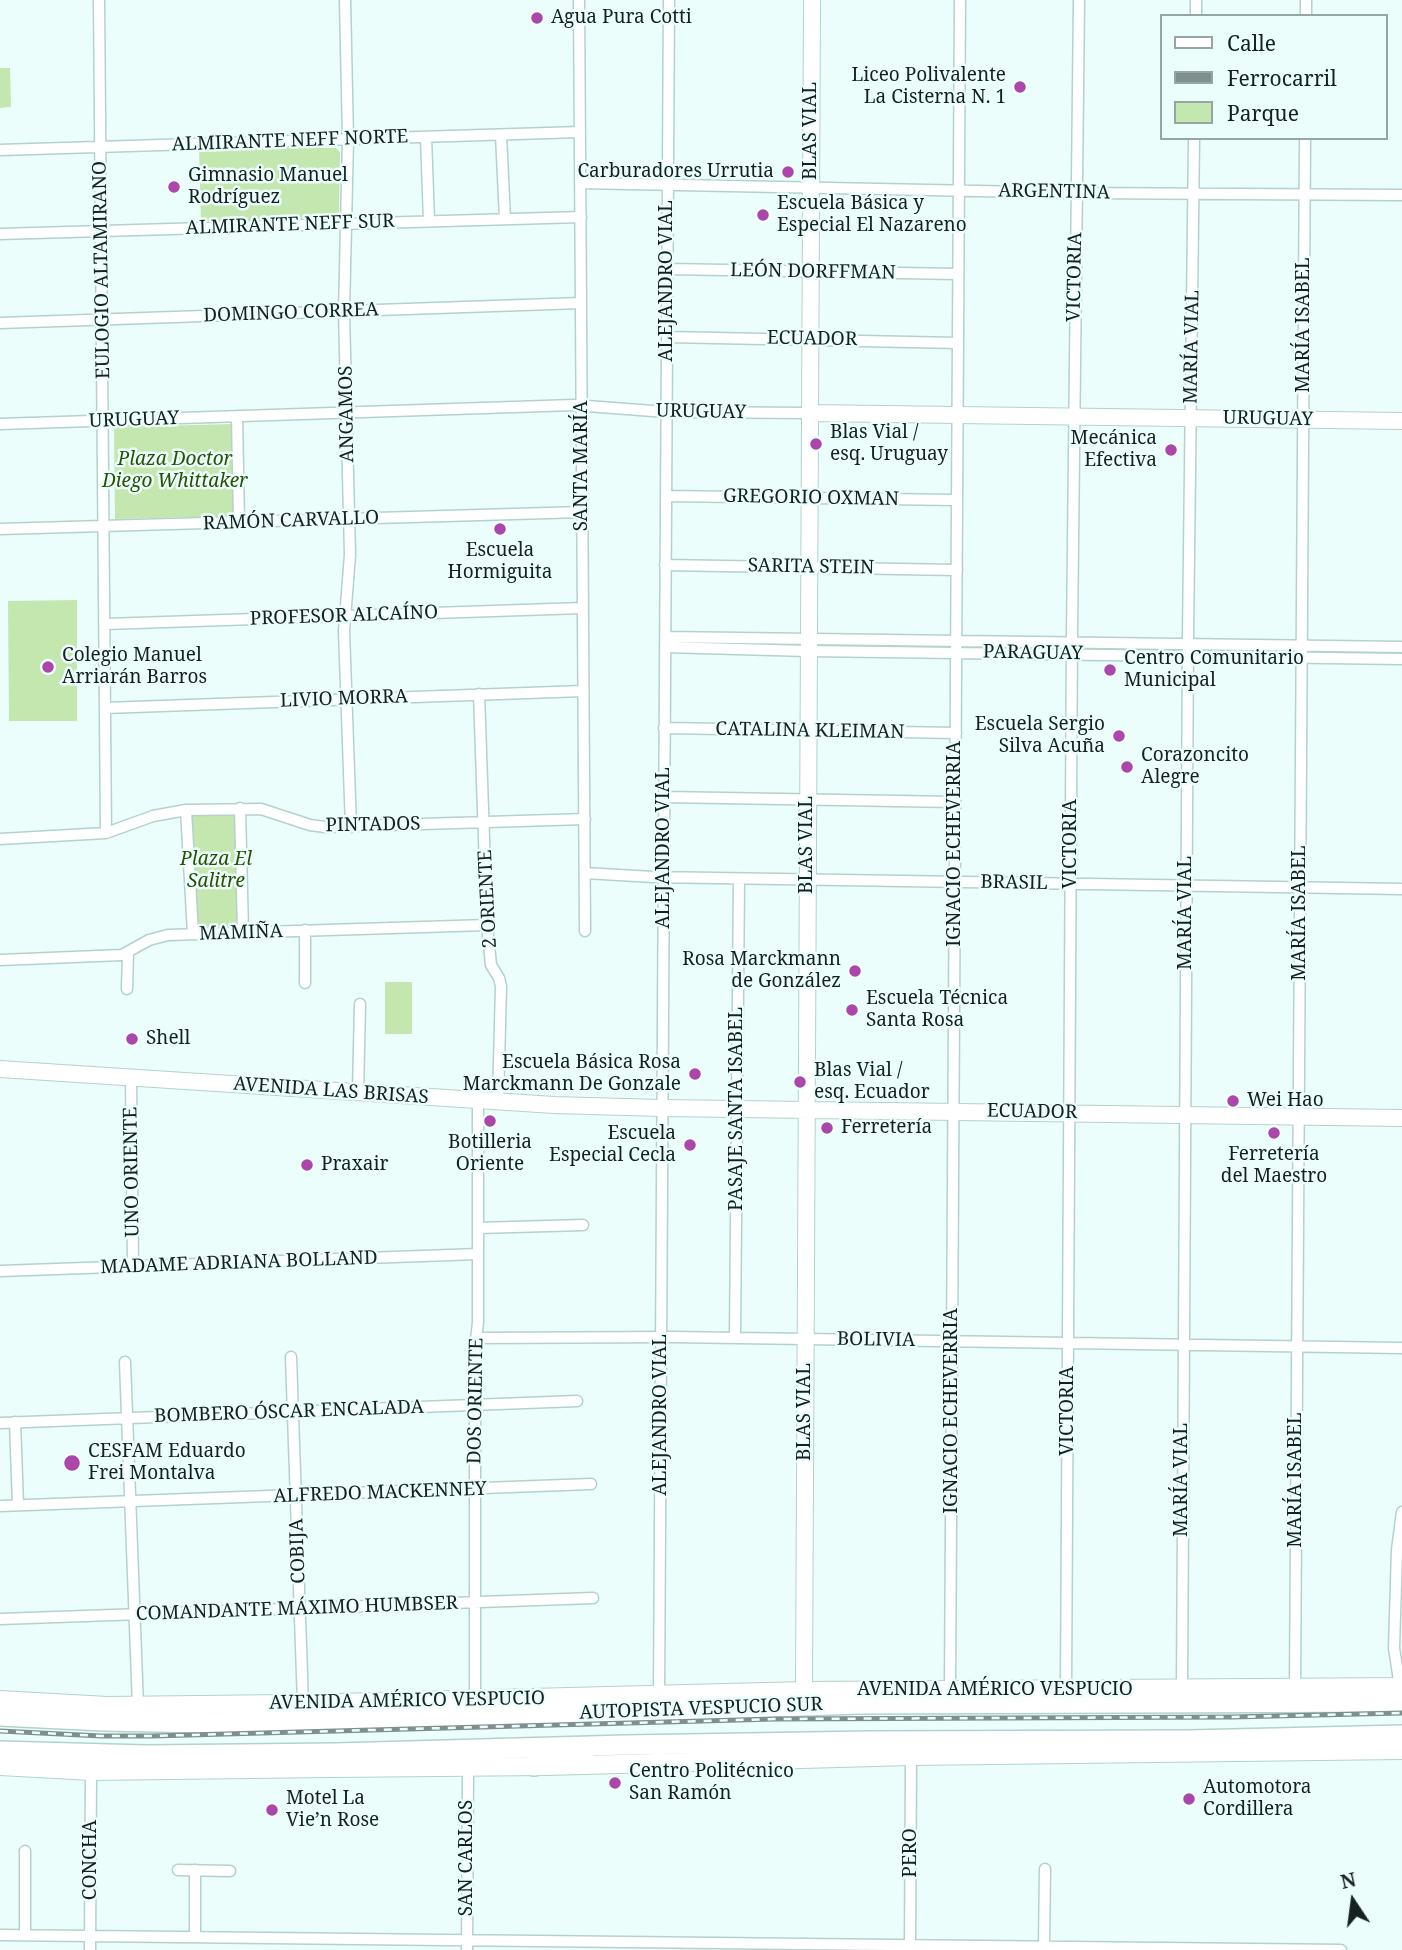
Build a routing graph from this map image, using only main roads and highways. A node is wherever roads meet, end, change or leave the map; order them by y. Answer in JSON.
{"nodes":[{"id":1,"x":1401,"y":1692,"type":"edge"},
{"id":2,"x":0,"y":1700,"type":"edge"},
{"id":3,"x":277,"y":1705,"type":"junction"},
{"id":4,"x":0,"y":1716,"type":"edge"},
{"id":5,"x":527,"y":1716,"type":"junction"},
{"id":6,"x":1402,"y":1735,"type":"edge"},
{"id":7,"x":625,"y":1745,"type":"junction"},
{"id":8,"x":1402,"y":1750,"type":"edge"},
{"id":9,"x":0,"y":1751,"type":"edge"},
{"id":10,"x":0,"y":1766,"type":"edge"},
{"id":11,"x":534,"y":1766,"type":"junction"}],
"edges":[{"from":1,"to":3,"type":"main road","name":"AVENIDA AMÉRICO VESPUCIO"},
{"from":1,"to":5,"type":"highway","name":"AUTOPISTA VESPUCIO SUR"},
{"from":2,"to":3,"type":"main road","name":"AVENIDA AMÉRICO VESPUCIO"},
{"from":3,"to":5,"type":"highway"},
{"from":4,"to":5,"type":"highway","name":"AUTOPISTA VESPUCIO SUR"},
{"from":6,"to":7,"type":"highway","name":"AUTOPISTA VESPUCIO SUR"},
{"from":7,"to":9,"type":"highway","name":"AUTOPISTA VESPUCIO SUR"},
{"from":7,"to":11,"type":"highway"},
{"from":8,"to":11,"type":"main road"},
{"from":10,"to":11,"type":"main road"}]}
